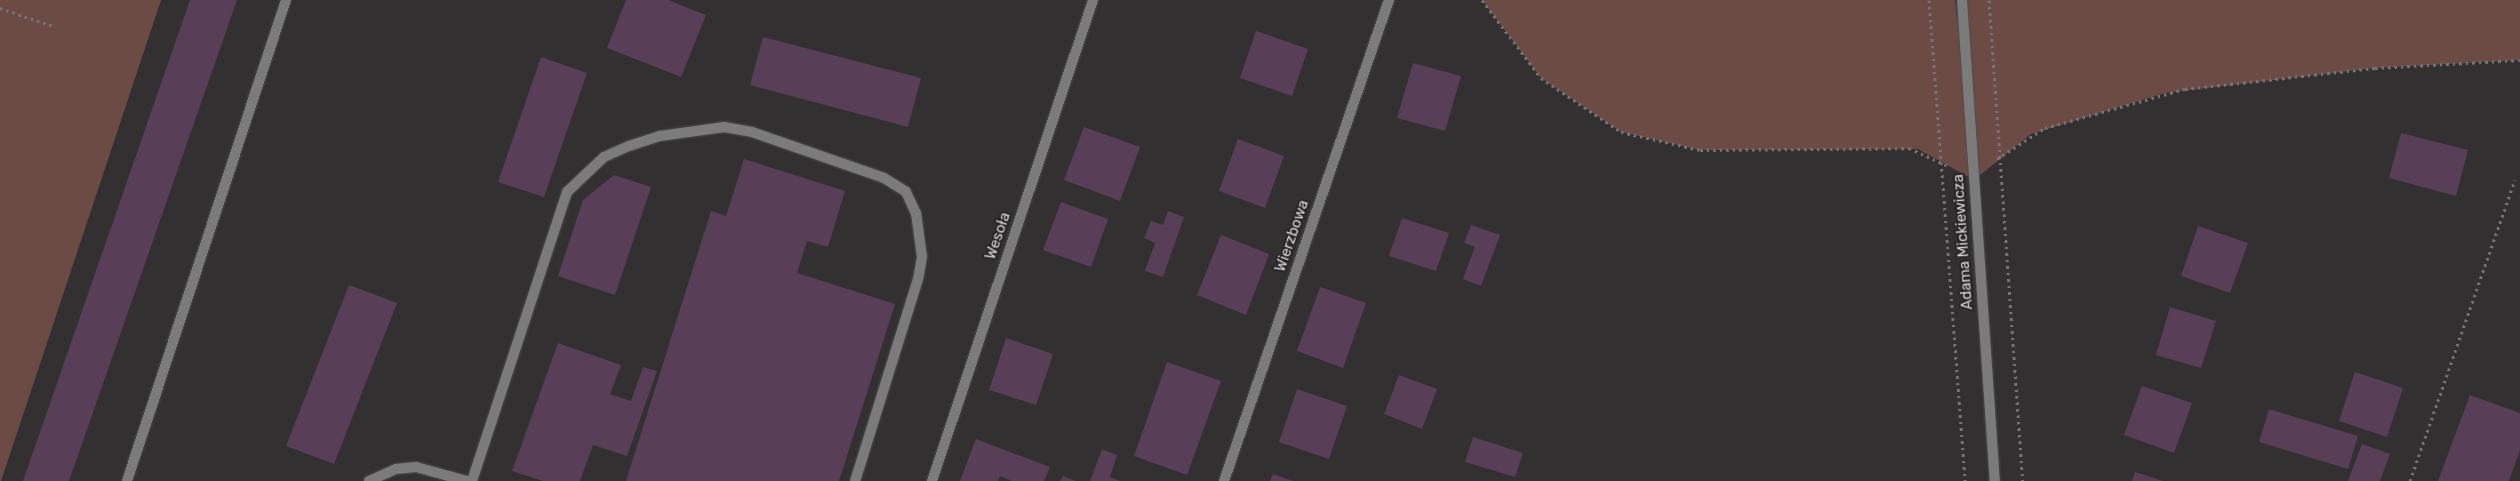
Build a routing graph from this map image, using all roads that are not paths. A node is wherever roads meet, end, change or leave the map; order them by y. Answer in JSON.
{"nodes":[{"id":1,"x":286,"y":0,"type":"edge"},
{"id":2,"x":1093,"y":0,"type":"edge"},
{"id":3,"x":1389,"y":0,"type":"edge"},
{"id":4,"x":1962,"y":0,"type":"edge"},
{"id":5,"x":127,"y":481,"type":"edge"},
{"id":6,"x":369,"y":481,"type":"edge"},
{"id":7,"x":467,"y":481,"type":"edge"},
{"id":8,"x":472,"y":481,"type":"edge"},
{"id":9,"x":855,"y":481,"type":"edge"},
{"id":10,"x":932,"y":481,"type":"edge"},
{"id":11,"x":1224,"y":481,"type":"edge"},
{"id":12,"x":1995,"y":481,"type":"edge"}],
"edges":[{"from":1,"to":5,"type":"street"},
{"from":2,"to":10,"type":"street","name":"Wesoła"},
{"from":3,"to":11,"type":"street","name":"Wierzbowa"},
{"from":4,"to":12,"type":"street","name":"Adama Mickiewicza"},
{"from":6,"to":7,"type":"street"},
{"from":8,"to":9,"type":"street"}]}
